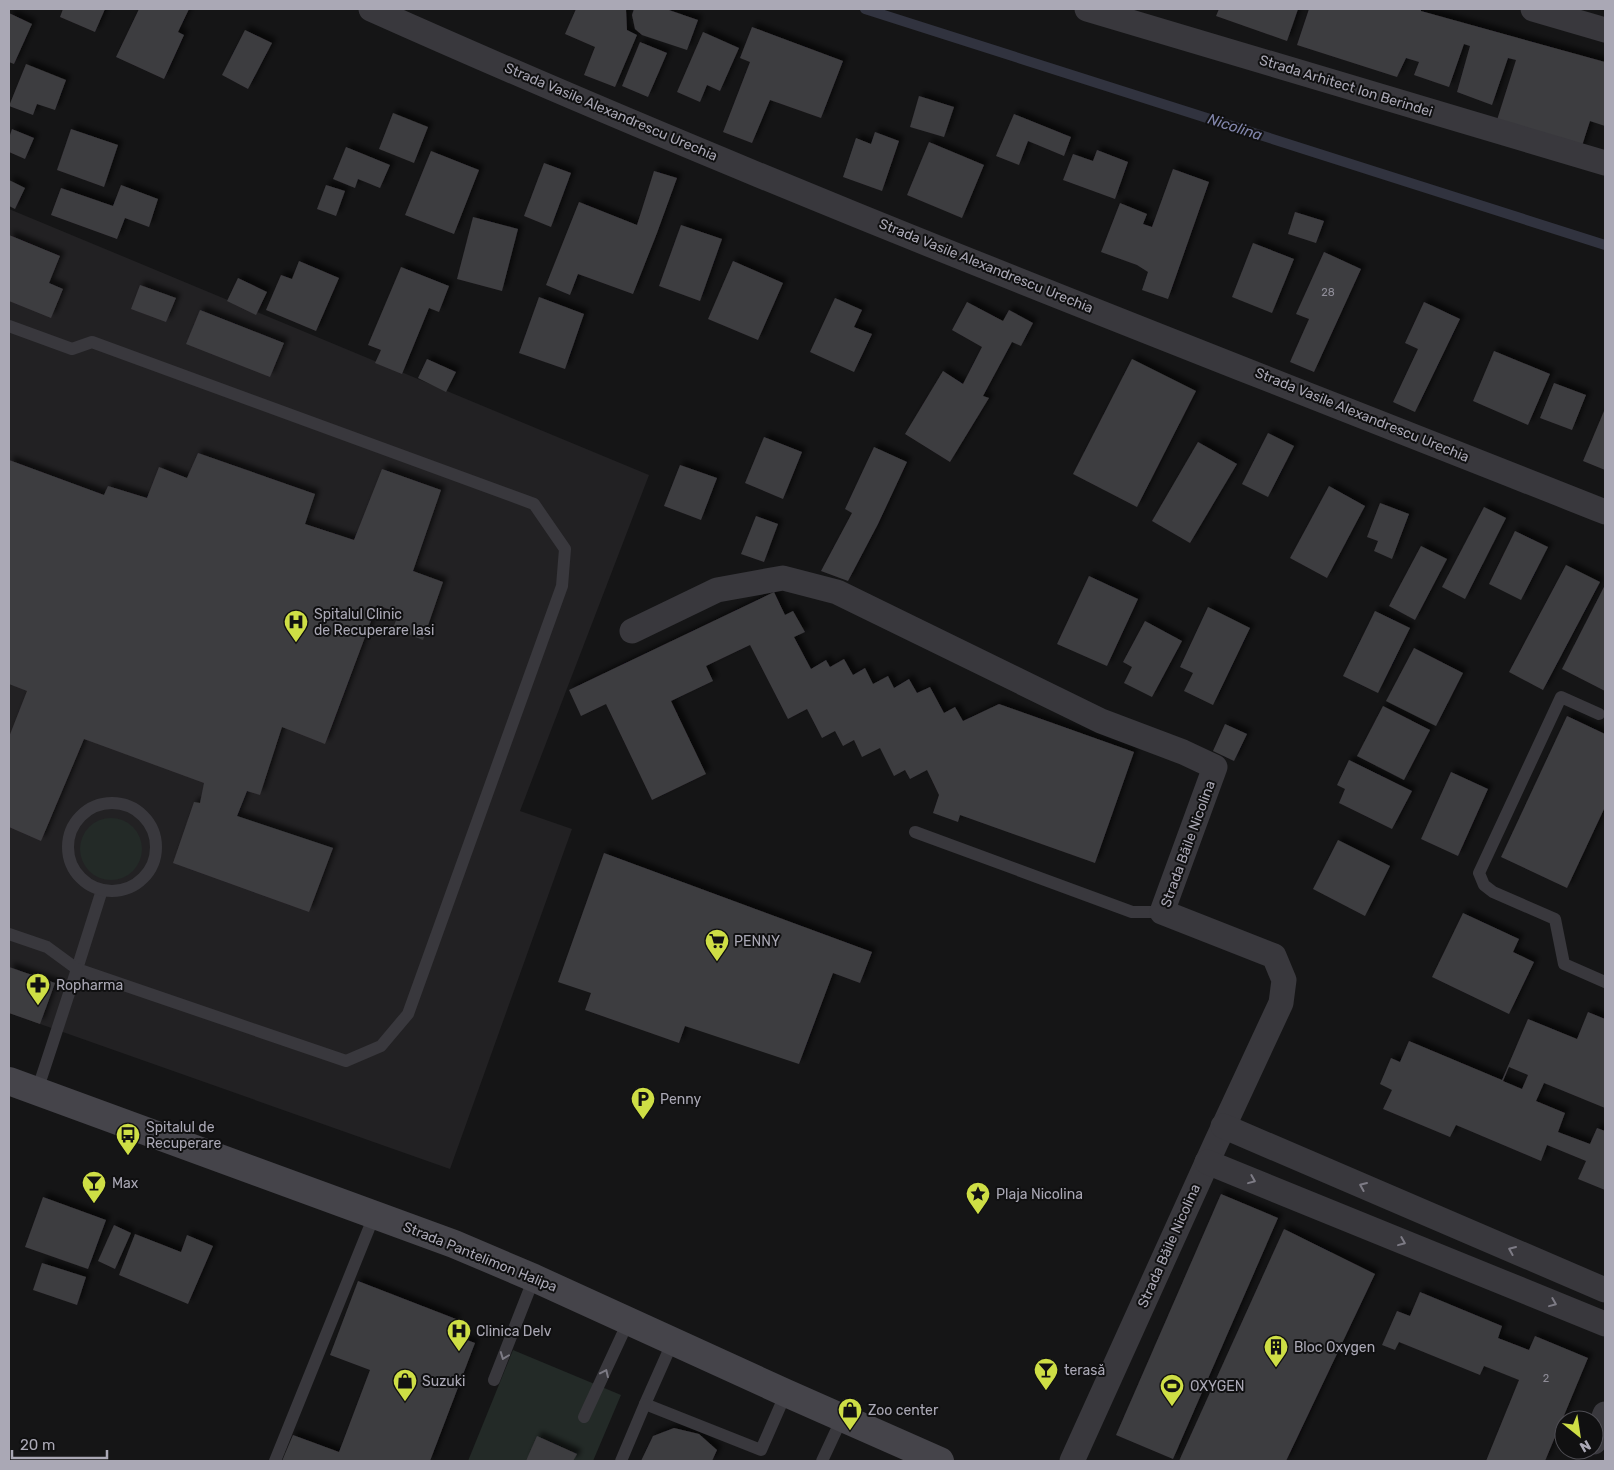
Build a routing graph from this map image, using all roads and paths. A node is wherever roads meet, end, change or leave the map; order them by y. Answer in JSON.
{"nodes":[{"id":1,"x":370,"y":9,"type":"edge"},
{"id":2,"x":1087,"y":9,"type":"edge"},
{"id":3,"x":1533,"y":9,"type":"edge"},
{"id":4,"x":1605,"y":30,"type":"edge"},
{"id":5,"x":1605,"y":163,"type":"edge"},
{"id":6,"x":9,"y":326,"type":"edge"},
{"id":7,"x":1605,"y":512,"type":"edge"},
{"id":8,"x":632,"y":631,"type":"dead end"},
{"id":9,"x":1599,"y":714,"type":"dead end"},
{"id":10,"x":915,"y":832,"type":"dead end"},
{"id":11,"x":102,"y":890,"type":"junction"},
{"id":12,"x":1162,"y":912,"type":"junction"},
{"id":13,"x":9,"y":934,"type":"edge"},
{"id":14,"x":77,"y":969,"type":"junction"},
{"id":15,"x":1605,"y":982,"type":"edge"},
{"id":16,"x":9,"y":1081,"type":"edge"},
{"id":17,"x":37,"y":1091,"type":"junction"},
{"id":18,"x":1223,"y":1126,"type":"junction"},
{"id":19,"x":1207,"y":1162,"type":"junction"},
{"id":20,"x":374,"y":1216,"type":"junction"},
{"id":21,"x":534,"y":1278,"type":"junction"},
{"id":22,"x":1605,"y":1290,"type":"edge"},
{"id":23,"x":629,"y":1320,"type":"junction"},
{"id":24,"x":1605,"y":1324,"type":"edge"},
{"id":25,"x":673,"y":1341,"type":"junction"},
{"id":26,"x":494,"y":1380,"type":"dead end"},
{"id":27,"x":786,"y":1393,"type":"junction"},
{"id":28,"x":645,"y":1404,"type":"junction"},
{"id":29,"x":584,"y":1417,"type":"dead end"},
{"id":30,"x":842,"y":1418,"type":"junction"},
{"id":31,"x":758,"y":1456,"type":"edge"},
{"id":32,"x":275,"y":1461,"type":"edge"},
{"id":33,"x":621,"y":1461,"type":"edge"},
{"id":34,"x":822,"y":1461,"type":"edge"},
{"id":35,"x":940,"y":1461,"type":"edge"},
{"id":36,"x":1072,"y":1461,"type":"edge"}],
"edges":[{"from":1,"to":7,"type":"street","name":"Strada Vasile Alexandrescu Urechia"},
{"from":2,"to":5,"type":"street","name":"Strada Arhitect Ion Berindei"},
{"from":3,"to":4,"type":"street"},
{"from":6,"to":14,"type":"lane"},
{"from":8,"to":12,"type":"street","name":"Strada Băile Nicolina"},
{"from":9,"to":15,"type":"lane"},
{"from":10,"to":12,"type":"lane"},
{"from":11,"to":11,"type":"lane"},
{"from":11,"to":14,"type":"lane"},
{"from":12,"to":18,"type":"street","name":"Strada Băile Nicolina"},
{"from":13,"to":14,"type":"lane"},
{"from":14,"to":17,"type":"lane"},
{"from":16,"to":17,"type":"street","name":"Strada Pantelimon Halipa"},
{"from":17,"to":20,"type":"street","name":"Strada Pantelimon Halipa"},
{"from":18,"to":19,"type":"street","name":"Strada Băile Nicolina"},
{"from":22,"to":18,"type":"street","one_way":true},
{"from":19,"to":24,"type":"street","one_way":true},
{"from":19,"to":36,"type":"street","name":"Strada Băile Nicolina"},
{"from":20,"to":21,"type":"street","name":"Strada Pantelimon Halipa"},
{"from":20,"to":32,"type":"lane"},
{"from":21,"to":23,"type":"street","name":"Strada Pantelimon Halipa"},
{"from":21,"to":26,"type":"lane","one_way":true},
{"from":23,"to":25,"type":"street","name":"Strada Pantelimon Halipa"},
{"from":29,"to":23,"type":"lane","one_way":true},
{"from":25,"to":27,"type":"street","name":"Strada Pantelimon Halipa"},
{"from":25,"to":28,"type":"lane"},
{"from":27,"to":30,"type":"street","name":"Strada Pantelimon Halipa"},
{"from":27,"to":31,"type":"lane"},
{"from":28,"to":31,"type":"lane"},
{"from":28,"to":33,"type":"lane"},
{"from":30,"to":34,"type":"lane"},
{"from":30,"to":35,"type":"street","name":"Strada Pantelimon Halipa"}]}
